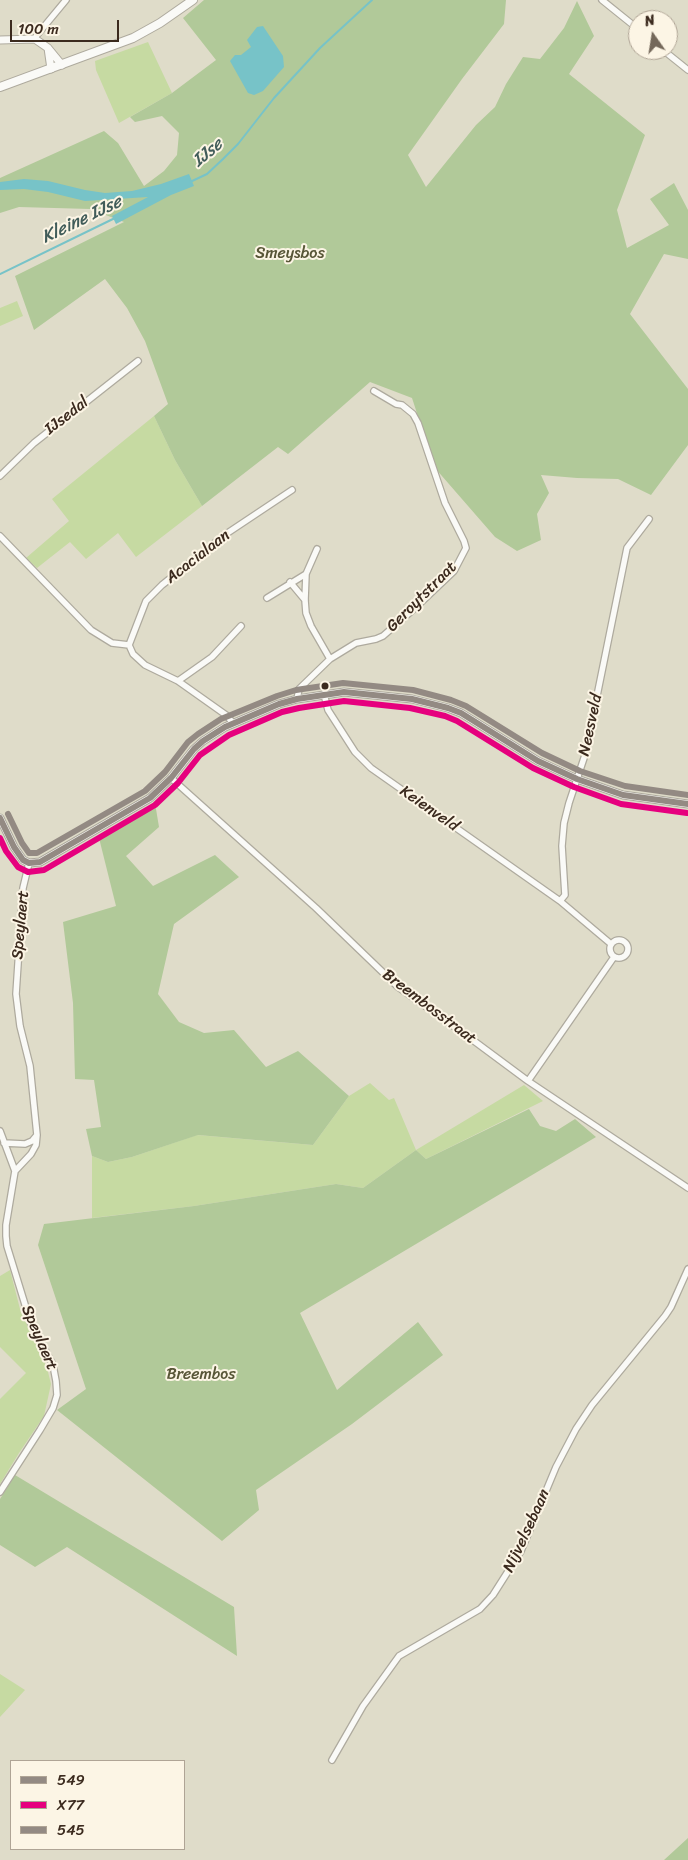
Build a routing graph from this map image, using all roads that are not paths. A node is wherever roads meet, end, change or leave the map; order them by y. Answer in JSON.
{"nodes":[{"id":1,"x":66,"y":0,"type":"edge"},
{"id":2,"x":193,"y":0,"type":"edge"},
{"id":3,"x":602,"y":0,"type":"edge"},
{"id":4,"x":628,"y":21,"type":"edge"},
{"id":5,"x":35,"y":39,"type":"junction"},
{"id":6,"x":0,"y":40,"type":"edge"},
{"id":7,"x":48,"y":48,"type":"junction"},
{"id":8,"x":676,"y":60,"type":"edge"},
{"id":9,"x":62,"y":65,"type":"junction"},
{"id":10,"x":51,"y":69,"type":"junction"},
{"id":11,"x":688,"y":70,"type":"edge"},
{"id":12,"x":0,"y":87,"type":"edge"},
{"id":13,"x":138,"y":361,"type":"dead end"},
{"id":14,"x":374,"y":391,"type":"dead end"},
{"id":15,"x":0,"y":476,"type":"edge"},
{"id":16,"x":292,"y":490,"type":"dead end"},
{"id":17,"x":649,"y":519,"type":"dead end"},
{"id":18,"x":0,"y":536,"type":"edge"},
{"id":19,"x":317,"y":549,"type":"dead end"},
{"id":20,"x":306,"y":574,"type":"junction"},
{"id":21,"x":290,"y":582,"type":"junction"},
{"id":22,"x":266,"y":598,"type":"dead end"},
{"id":23,"x":304,"y":600,"type":"junction"},
{"id":24,"x":241,"y":626,"type":"dead end"},
{"id":25,"x":129,"y":645,"type":"junction"},
{"id":26,"x":330,"y":659,"type":"junction"},
{"id":27,"x":178,"y":681,"type":"junction"},
{"id":28,"x":324,"y":694,"type":"junction"},
{"id":29,"x":297,"y":698,"type":"junction"},
{"id":30,"x":233,"y":723,"type":"junction"},
{"id":31,"x":171,"y":778,"type":"junction"},
{"id":32,"x":578,"y":779,"type":"junction"},
{"id":33,"x":688,"y":804,"type":"edge"},
{"id":34,"x":0,"y":818,"type":"edge"},
{"id":35,"x":29,"y":863,"type":"junction"},
{"id":36,"x":560,"y":901,"type":"junction"},
{"id":37,"x":611,"y":944,"type":"junction"},
{"id":38,"x":614,"y":957,"type":"junction"},
{"id":39,"x":528,"y":1081,"type":"junction"},
{"id":40,"x":0,"y":1131,"type":"edge"},
{"id":41,"x":37,"y":1135,"type":"junction"},
{"id":42,"x":4,"y":1143,"type":"junction"},
{"id":43,"x":15,"y":1172,"type":"junction"},
{"id":44,"x":688,"y":1188,"type":"edge"},
{"id":45,"x":688,"y":1269,"type":"edge"},
{"id":46,"x":0,"y":1492,"type":"edge"},
{"id":47,"x":332,"y":1760,"type":"dead end"}],
"edges":[{"from":1,"to":5,"type":"street"},
{"from":2,"to":9,"type":"main road"},
{"from":3,"to":4,"type":"street"},
{"from":5,"to":6,"type":"street"},
{"from":5,"to":7,"type":"street"},
{"from":7,"to":9,"type":"street"},
{"from":7,"to":10,"type":"street"},
{"from":8,"to":11,"type":"street"},
{"from":9,"to":10,"type":"main road"},
{"from":10,"to":12,"type":"main road"},
{"from":13,"to":15,"type":"street","name":"IJsedal"},
{"from":14,"to":26,"type":"street","name":"Geroytstraat"},
{"from":16,"to":25,"type":"street","name":"Acacialaan"},
{"from":17,"to":32,"type":"street","name":"Neesveld"},
{"from":18,"to":25,"type":"street"},
{"from":19,"to":20,"type":"street"},
{"from":20,"to":21,"type":"street"},
{"from":20,"to":23,"type":"street"},
{"from":21,"to":22,"type":"street"},
{"from":21,"to":23,"type":"street"},
{"from":23,"to":26,"type":"street"},
{"from":24,"to":27,"type":"street"},
{"from":25,"to":27,"type":"street"},
{"from":26,"to":29,"type":"street","name":"Geroytstraat"},
{"from":27,"to":30,"type":"street"},
{"from":28,"to":29,"type":"street"},
{"from":28,"to":32,"type":"street"},
{"from":28,"to":36,"type":"street","name":"Keienveld"},
{"from":29,"to":30,"type":"street"},
{"from":30,"to":31,"type":"street"},
{"from":31,"to":35,"type":"street"},
{"from":31,"to":39,"type":"street","name":"Breembosstraat"},
{"from":32,"to":33,"type":"street"},
{"from":32,"to":36,"type":"street","name":"Neesveld"},
{"from":34,"to":35,"type":"street"},
{"from":35,"to":41,"type":"street","name":"Speylaert"},
{"from":36,"to":37,"type":"street"},
{"from":37,"to":38,"type":"street"},
{"from":37,"to":38,"type":"street"},
{"from":38,"to":39,"type":"street"},
{"from":39,"to":44,"type":"street","name":"Breembosstraat"},
{"from":40,"to":42,"type":"street"},
{"from":41,"to":42,"type":"street"},
{"from":41,"to":43,"type":"street","name":"Speylaert"},
{"from":42,"to":43,"type":"street"},
{"from":43,"to":46,"type":"street","name":"Speylaert"},
{"from":45,"to":47,"type":"street","name":"Nijvelsebaan"}]}
